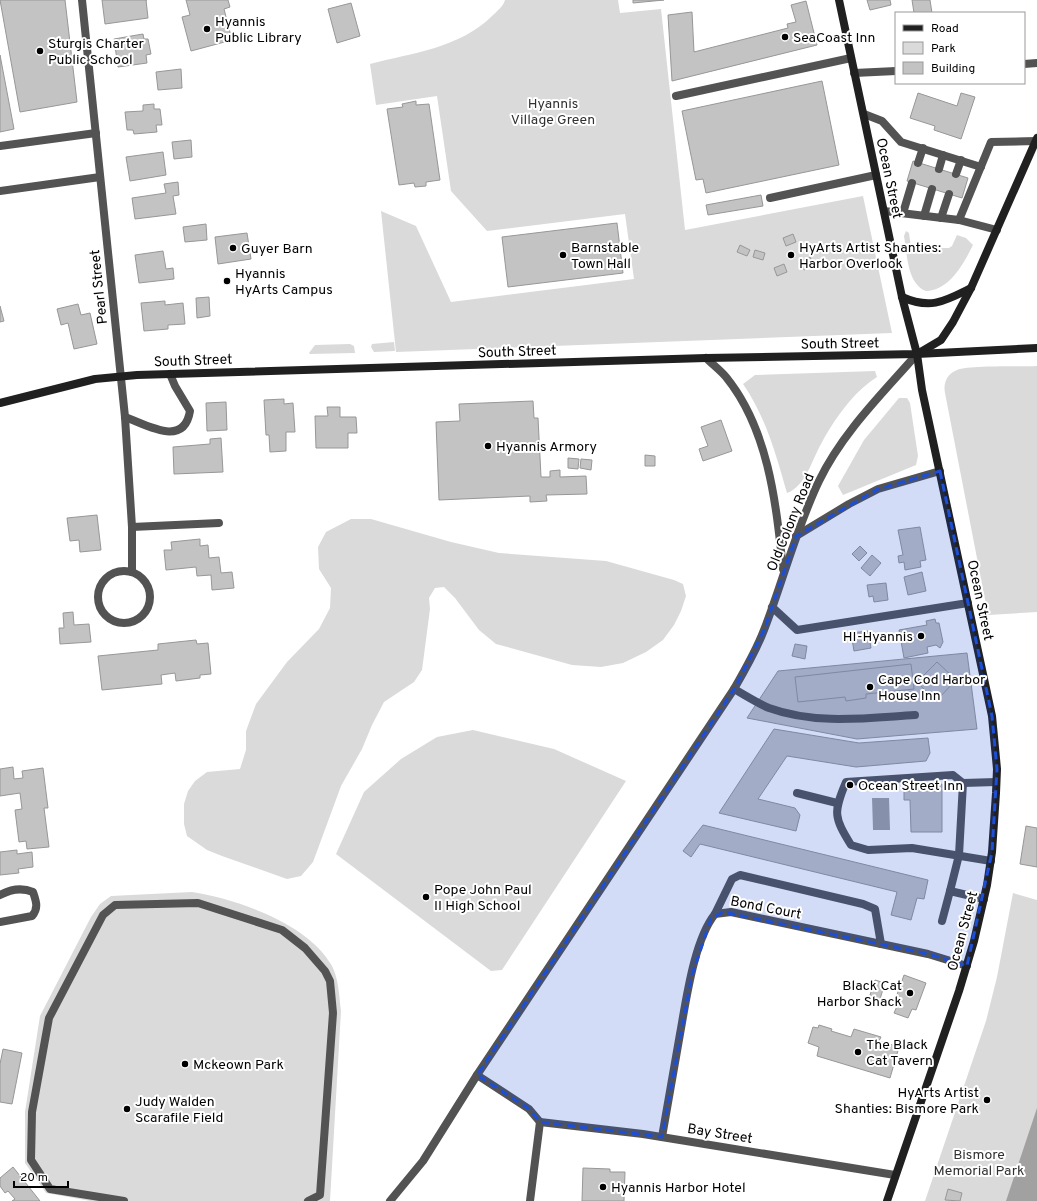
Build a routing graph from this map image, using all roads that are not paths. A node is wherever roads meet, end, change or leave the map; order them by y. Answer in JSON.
{"nodes":[{"id":1,"x":82,"y":0,"type":"edge"},
{"id":2,"x":838,"y":0,"type":"edge"},
{"id":3,"x":851,"y":58,"type":"junction"},
{"id":4,"x":1037,"y":63,"type":"edge"},
{"id":5,"x":1025,"y":64,"type":"edge"},
{"id":6,"x":895,"y":71,"type":"edge"},
{"id":7,"x":854,"y":73,"type":"junction"},
{"id":8,"x":676,"y":96,"type":"dead end"},
{"id":9,"x":864,"y":114,"type":"junction"},
{"id":10,"x":96,"y":133,"type":"junction"},
{"id":11,"x":1036,"y":140,"type":"edge"},
{"id":12,"x":0,"y":146,"type":"edge"},
{"id":13,"x":923,"y":148,"type":"junction"},
{"id":14,"x":943,"y":155,"type":"junction"},
{"id":15,"x":961,"y":160,"type":"junction"},
{"id":16,"x":918,"y":163,"type":"dead end"},
{"id":17,"x":981,"y":167,"type":"junction"},
{"id":18,"x":939,"y":169,"type":"dead end"},
{"id":19,"x":956,"y":174,"type":"dead end"},
{"id":20,"x":876,"y":175,"type":"junction"},
{"id":21,"x":100,"y":177,"type":"junction"},
{"id":22,"x":912,"y":183,"type":"dead end"},
{"id":23,"x":932,"y":189,"type":"dead end"},
{"id":24,"x":0,"y":191,"type":"edge"},
{"id":25,"x":949,"y":194,"type":"dead end"},
{"id":26,"x":770,"y":198,"type":"dead end"},
{"id":27,"x":884,"y":211,"type":"junction"},
{"id":28,"x":903,"y":213,"type":"junction"},
{"id":29,"x":924,"y":216,"type":"junction"},
{"id":30,"x":941,"y":218,"type":"junction"},
{"id":31,"x":959,"y":220,"type":"junction"},
{"id":32,"x":997,"y":230,"type":"junction"},
{"id":33,"x":971,"y":288,"type":"junction"},
{"id":34,"x":902,"y":297,"type":"junction"},
{"id":35,"x":1037,"y":348,"type":"edge"},
{"id":36,"x":917,"y":354,"type":"junction"},
{"id":37,"x":706,"y":358,"type":"junction"},
{"id":38,"x":170,"y":374,"type":"junction"},
{"id":39,"x":120,"y":376,"type":"junction"},
{"id":40,"x":0,"y":403,"type":"edge"},
{"id":41,"x":125,"y":417,"type":"junction"},
{"id":42,"x":940,"y":472,"type":"junction"},
{"id":43,"x":219,"y":523,"type":"dead end"},
{"id":44,"x":132,"y":528,"type":"junction"},
{"id":45,"x":796,"y":536,"type":"junction"},
{"id":46,"x":132,"y":572,"type":"junction"},
{"id":47,"x":784,"y":572,"type":"junction"},
{"id":48,"x":968,"y":603,"type":"junction"},
{"id":49,"x":772,"y":607,"type":"junction"},
{"id":50,"x":734,"y":689,"type":"junction"},
{"id":51,"x":915,"y":715,"type":"dead end"},
{"id":52,"x":996,"y":782,"type":"junction"},
{"id":53,"x":963,"y":783,"type":"junction"},
{"id":54,"x":798,"y":793,"type":"dead end"},
{"id":55,"x":837,"y":803,"type":"junction"},
{"id":56,"x":959,"y":856,"type":"junction"},
{"id":57,"x":991,"y":861,"type":"junction"},
{"id":58,"x":950,"y":891,"type":"junction"},
{"id":59,"x":0,"y":895,"type":"edge"},
{"id":60,"x":984,"y":899,"type":"junction"},
{"id":61,"x":715,"y":914,"type":"junction"},
{"id":62,"x":942,"y":921,"type":"dead end"},
{"id":63,"x":0,"y":922,"type":"edge"},
{"id":64,"x":880,"y":944,"type":"junction"},
{"id":65,"x":967,"y":966,"type":"junction"},
{"id":66,"x":477,"y":1075,"type":"junction"},
{"id":67,"x":540,"y":1122,"type":"junction"},
{"id":68,"x":662,"y":1137,"type":"junction"},
{"id":69,"x":895,"y":1174,"type":"junction"},
{"id":70,"x":124,"y":1201,"type":"edge"},
{"id":71,"x":308,"y":1201,"type":"edge"},
{"id":72,"x":390,"y":1201,"type":"edge"},
{"id":73,"x":530,"y":1201,"type":"edge"},
{"id":74,"x":887,"y":1201,"type":"edge"}],
"edges":[{"from":1,"to":10,"type":"street","name":"Pearl Street"},
{"from":2,"to":3,"type":"main road","name":"Ocean Street"},
{"from":3,"to":7,"type":"main road","name":"Ocean Street"},
{"from":3,"to":8,"type":"street"},
{"from":4,"to":5,"type":"street"},
{"from":6,"to":7,"type":"street"},
{"from":7,"to":9,"type":"main road","name":"Ocean Street"},
{"from":9,"to":13,"type":"street"},
{"from":9,"to":20,"type":"main road","name":"Ocean Street"},
{"from":10,"to":12,"type":"street"},
{"from":10,"to":21,"type":"street","name":"Pearl Street"},
{"from":11,"to":17,"type":"street"},
{"from":11,"to":32,"type":"main road","name":"Old Colony Road"},
{"from":13,"to":14,"type":"street"},
{"from":13,"to":16,"type":"street"},
{"from":14,"to":15,"type":"street"},
{"from":14,"to":18,"type":"street"},
{"from":15,"to":17,"type":"street"},
{"from":15,"to":19,"type":"street"},
{"from":17,"to":31,"type":"street"},
{"from":20,"to":26,"type":"street"},
{"from":20,"to":27,"type":"main road","name":"Ocean Street"},
{"from":21,"to":24,"type":"street"},
{"from":21,"to":39,"type":"street","name":"Pearl Street"},
{"from":22,"to":28,"type":"street"},
{"from":23,"to":29,"type":"street"},
{"from":25,"to":30,"type":"street"},
{"from":27,"to":28,"type":"street"},
{"from":27,"to":34,"type":"main road","name":"Ocean Street"},
{"from":28,"to":29,"type":"street"},
{"from":29,"to":30,"type":"street"},
{"from":30,"to":31,"type":"street"},
{"from":31,"to":32,"type":"street"},
{"from":32,"to":33,"type":"main road","name":"Old Colony Road"},
{"from":33,"to":34,"type":"main road"},
{"from":33,"to":36,"type":"main road","name":"Old Colony Road"},
{"from":34,"to":36,"type":"main road","name":"Ocean Street"},
{"from":35,"to":36,"type":"main road","name":"South Street"},
{"from":36,"to":37,"type":"main road","name":"South Street"},
{"from":36,"to":42,"type":"main road","name":"Ocean Street"},
{"from":36,"to":45,"type":"street","name":"Old Colony Road"},
{"from":37,"to":38,"type":"main road","name":"South Street"},
{"from":37,"to":47,"type":"street"},
{"from":38,"to":39,"type":"main road","name":"South Street"},
{"from":38,"to":41,"type":"street"},
{"from":39,"to":40,"type":"main road","name":"South Street"},
{"from":39,"to":41,"type":"street","name":"Pearl Street"},
{"from":41,"to":44,"type":"street","name":"Pearl Street"},
{"from":42,"to":45,"type":"street"},
{"from":42,"to":48,"type":"main road","name":"Ocean Street"},
{"from":43,"to":44,"type":"street"},
{"from":44,"to":46,"type":"street","name":"Pearl Street"},
{"from":45,"to":47,"type":"street","name":"Old Colony Road"},
{"from":46,"to":46,"type":"street"},
{"from":47,"to":49,"type":"street","name":"Old Colony Road"},
{"from":48,"to":49,"type":"street"},
{"from":48,"to":52,"type":"main road","name":"Ocean Street"},
{"from":49,"to":50,"type":"street","name":"Old Colony Road"},
{"from":50,"to":51,"type":"street"},
{"from":50,"to":66,"type":"street","name":"Old Colony Road"},
{"from":52,"to":53,"type":"street"},
{"from":52,"to":57,"type":"main road","name":"Ocean Street"},
{"from":53,"to":55,"type":"street"},
{"from":53,"to":56,"type":"street"},
{"from":54,"to":55,"type":"street"},
{"from":55,"to":56,"type":"street"},
{"from":56,"to":57,"type":"street"},
{"from":56,"to":58,"type":"street"},
{"from":57,"to":60,"type":"main road","name":"Ocean Street"},
{"from":58,"to":60,"type":"street"},
{"from":58,"to":62,"type":"street"},
{"from":59,"to":63,"type":"street"},
{"from":60,"to":65,"type":"main road","name":"Ocean Street"},
{"from":61,"to":64,"type":"street","name":"Bond Court"},
{"from":61,"to":64,"type":"street"},
{"from":61,"to":68,"type":"street","name":"Bond Court"},
{"from":64,"to":65,"type":"street","name":"Bond Court"},
{"from":65,"to":69,"type":"main road","name":"Ocean Street"},
{"from":66,"to":67,"type":"street"},
{"from":66,"to":72,"type":"street","name":"Old Colony Road"},
{"from":67,"to":68,"type":"street","name":"Bay Street"},
{"from":67,"to":73,"type":"street"},
{"from":68,"to":69,"type":"street","name":"Bay Street"},
{"from":69,"to":74,"type":"main road","name":"Ocean Street"},
{"from":70,"to":71,"type":"street"}]}
